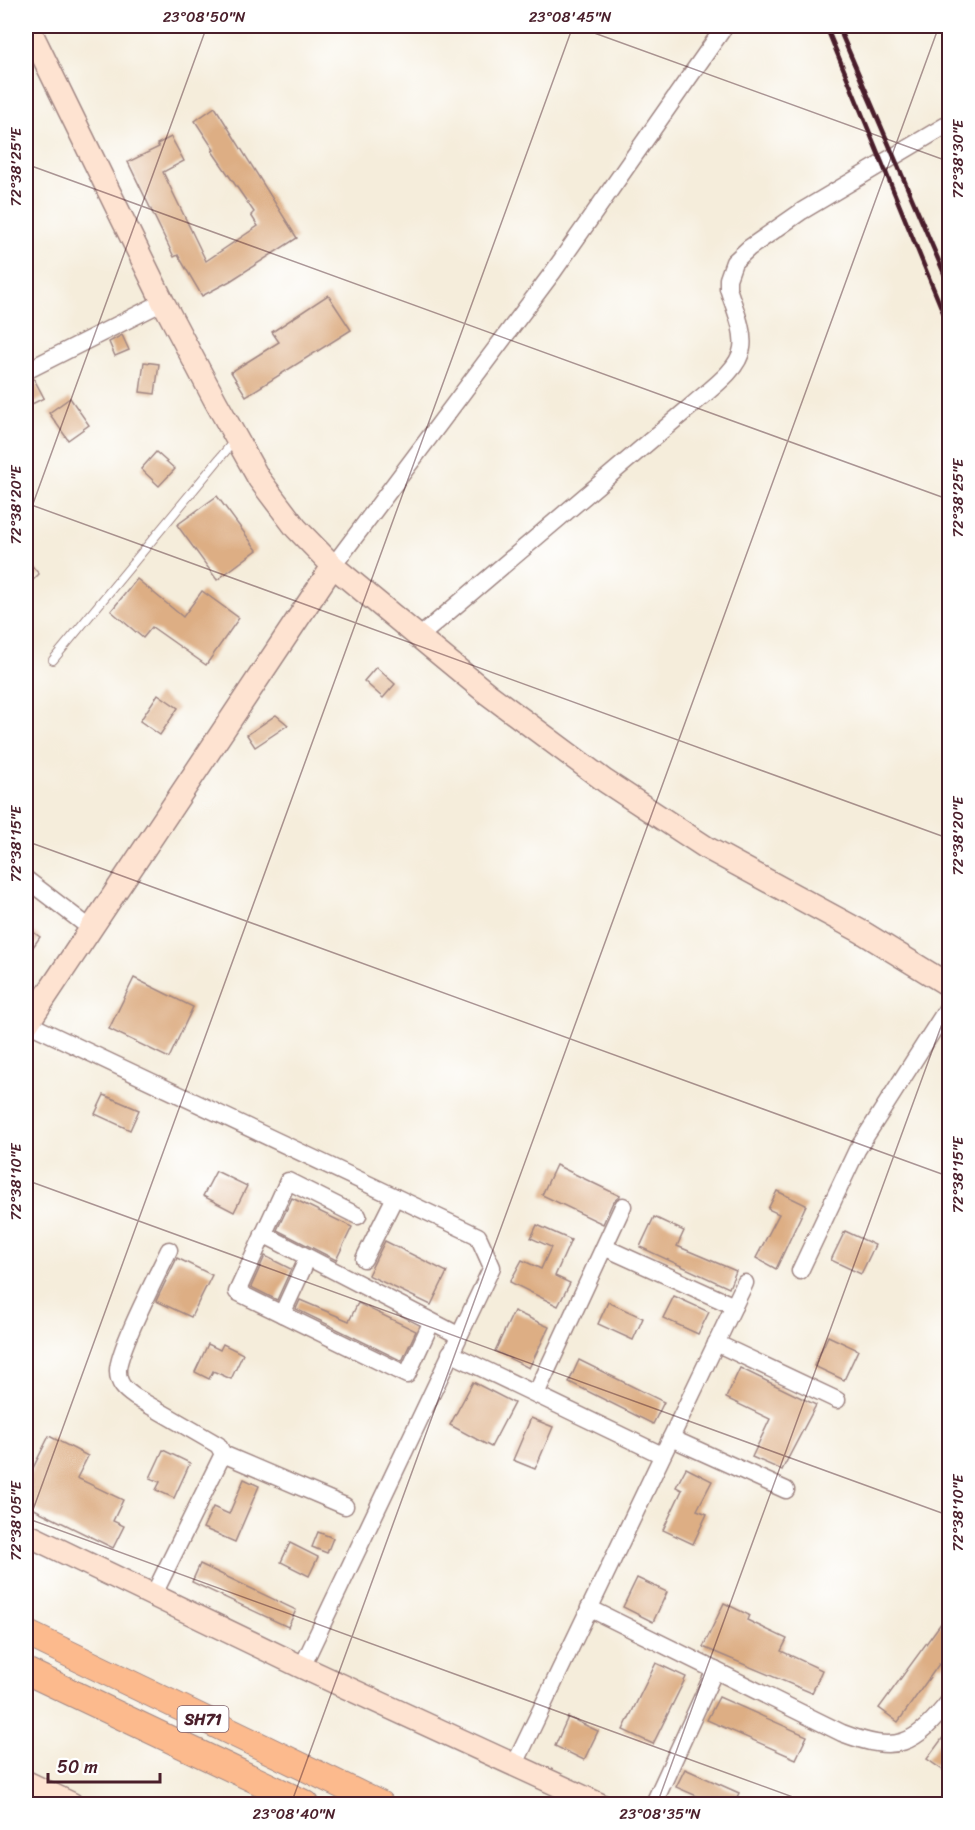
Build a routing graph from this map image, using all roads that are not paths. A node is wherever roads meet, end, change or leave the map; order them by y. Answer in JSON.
{"nodes":[{"id":1,"x":28,"y":26,"type":"edge"},
{"id":2,"x":724,"y":26,"type":"edge"},
{"id":3,"x":950,"y":123,"type":"edge"},
{"id":4,"x":163,"y":302,"type":"junction"},
{"id":5,"x":26,"y":371,"type":"edge"},
{"id":6,"x":236,"y":438,"type":"junction"},
{"id":7,"x":333,"y":566,"type":"junction"},
{"id":8,"x":419,"y":637,"type":"junction"},
{"id":9,"x":53,"y":660,"type":"dead end"},
{"id":10,"x":26,"y":879,"type":"edge"},
{"id":11,"x":90,"y":928,"type":"junction"},
{"id":12,"x":950,"y":986,"type":"edge"},
{"id":13,"x":950,"y":1004,"type":"edge"},
{"id":14,"x":26,"y":1025,"type":"edge"},
{"id":15,"x":395,"y":1197,"type":"junction"},
{"id":16,"x":624,"y":1206,"type":"dead end"},
{"id":17,"x":358,"y":1216,"type":"dead end"},
{"id":18,"x":261,"y":1239,"type":"junction"},
{"id":19,"x":606,"y":1248,"type":"junction"},
{"id":20,"x":169,"y":1250,"type":"dead end"},
{"id":21,"x":364,"y":1259,"type":"dead end"},
{"id":22,"x":304,"y":1266,"type":"junction"},
{"id":23,"x":800,"y":1271,"type":"dead end"},
{"id":24,"x":745,"y":1283,"type":"dead end"},
{"id":25,"x":734,"y":1305,"type":"junction"},
{"id":26,"x":282,"y":1314,"type":"junction"},
{"id":27,"x":427,"y":1321,"type":"junction"},
{"id":28,"x":458,"y":1335,"type":"junction"},
{"id":29,"x":716,"y":1343,"type":"junction"},
{"id":30,"x":450,"y":1353,"type":"junction"},
{"id":31,"x":536,"y":1394,"type":"junction"},
{"id":32,"x":837,"y":1400,"type":"dead end"},
{"id":33,"x":671,"y":1438,"type":"junction"},
{"id":34,"x":223,"y":1454,"type":"junction"},
{"id":35,"x":662,"y":1455,"type":"junction"},
{"id":36,"x":786,"y":1490,"type":"dead end"},
{"id":37,"x":345,"y":1506,"type":"dead end"},
{"id":38,"x":26,"y":1534,"type":"edge"},
{"id":39,"x":153,"y":1596,"type":"junction"},
{"id":40,"x":589,"y":1608,"type":"junction"},
{"id":41,"x":26,"y":1634,"type":"edge"},
{"id":42,"x":302,"y":1667,"type":"junction"},
{"id":43,"x":715,"y":1670,"type":"junction"},
{"id":44,"x":26,"y":1671,"type":"edge"},
{"id":45,"x":950,"y":1700,"type":"edge"},
{"id":46,"x":514,"y":1766,"type":"junction"},
{"id":47,"x":26,"y":1782,"type":"edge"},
{"id":48,"x":654,"y":1803,"type":"dead end"},
{"id":49,"x":72,"y":1804,"type":"edge"},
{"id":50,"x":306,"y":1804,"type":"edge"},
{"id":51,"x":380,"y":1804,"type":"edge"},
{"id":52,"x":599,"y":1804,"type":"edge"}],
"edges":[{"from":1,"to":4,"type":"street"},
{"from":2,"to":7,"type":"street"},
{"from":3,"to":8,"type":"street"},
{"from":4,"to":5,"type":"street"},
{"from":4,"to":6,"type":"street"},
{"from":6,"to":7,"type":"street"},
{"from":6,"to":9,"type":"lane"},
{"from":7,"to":8,"type":"street"},
{"from":7,"to":11,"type":"street"},
{"from":8,"to":12,"type":"street"},
{"from":10,"to":11,"type":"street"},
{"from":11,"to":14,"type":"street"},
{"from":13,"to":23,"type":"street"},
{"from":14,"to":15,"type":"street"},
{"from":15,"to":21,"type":"street"},
{"from":15,"to":28,"type":"street"},
{"from":16,"to":19,"type":"street"},
{"from":17,"to":18,"type":"street"},
{"from":18,"to":22,"type":"street"},
{"from":18,"to":26,"type":"street"},
{"from":18,"to":27,"type":"street"},
{"from":19,"to":25,"type":"street"},
{"from":19,"to":31,"type":"street"},
{"from":20,"to":34,"type":"street"},
{"from":22,"to":26,"type":"street"},
{"from":22,"to":27,"type":"street"},
{"from":24,"to":25,"type":"street"},
{"from":25,"to":29,"type":"street"},
{"from":26,"to":27,"type":"street"},
{"from":27,"to":28,"type":"street"},
{"from":28,"to":30,"type":"street"},
{"from":29,"to":32,"type":"street"},
{"from":29,"to":33,"type":"street"},
{"from":30,"to":31,"type":"street"},
{"from":30,"to":42,"type":"street"},
{"from":31,"to":35,"type":"street"},
{"from":33,"to":35,"type":"street"},
{"from":33,"to":36,"type":"street"},
{"from":34,"to":37,"type":"street"},
{"from":34,"to":39,"type":"street"},
{"from":35,"to":40,"type":"street"},
{"from":38,"to":39,"type":"street"},
{"from":39,"to":42,"type":"street"},
{"from":40,"to":43,"type":"street"},
{"from":40,"to":46,"type":"street"},
{"from":41,"to":51,"type":"main road","number":"SH71"},
{"from":42,"to":46,"type":"street"},
{"from":43,"to":45,"type":"street"},
{"from":43,"to":48,"type":"street"},
{"from":44,"to":50,"type":"main road","number":"SH71"},
{"from":46,"to":52,"type":"street"},
{"from":47,"to":49,"type":"street"}]}
